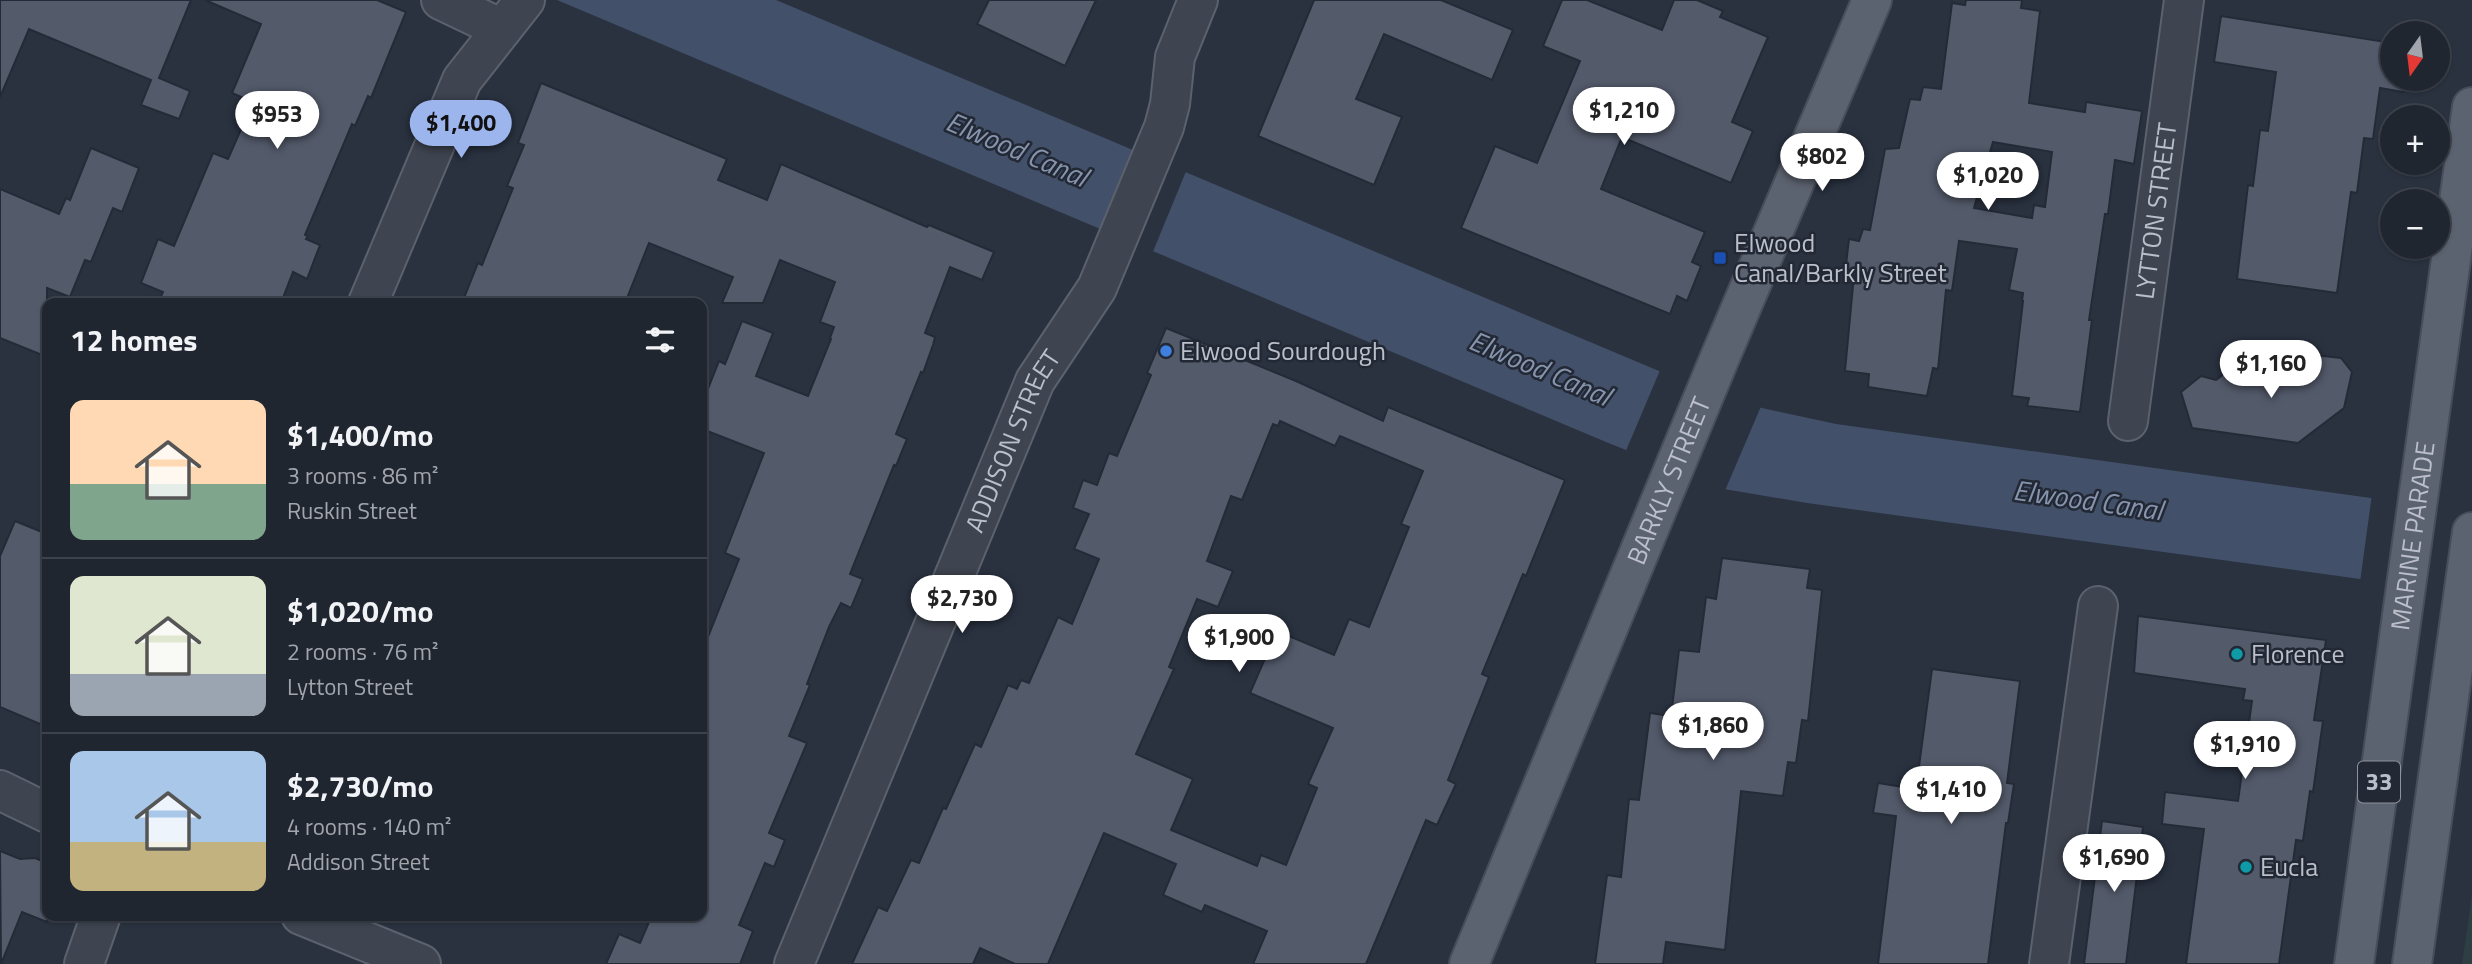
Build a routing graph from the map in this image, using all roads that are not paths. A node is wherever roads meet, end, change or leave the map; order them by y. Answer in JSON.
{"nodes":[{"id":1,"x":442,"y":0,"type":"edge"},
{"id":2,"x":1198,"y":0,"type":"edge"},
{"id":3,"x":1872,"y":0,"type":"edge"},
{"id":4,"x":2185,"y":0,"type":"edge"},
{"id":5,"x":514,"y":15,"type":"edge"},
{"id":6,"x":2472,"y":107,"type":"edge"},
{"id":7,"x":370,"y":298,"type":"edge"},
{"id":8,"x":2128,"y":421,"type":"dead end"},
{"id":9,"x":2472,"y":532,"type":"edge"},
{"id":10,"x":2098,"y":606,"type":"dead end"},
{"id":11,"x":99,"y":921,"type":"edge"},
{"id":12,"x":109,"y":921,"type":"edge"},
{"id":13,"x":316,"y":921,"type":"edge"},
{"id":14,"x":87,"y":958,"type":"edge"},
{"id":15,"x":421,"y":964,"type":"edge"},
{"id":16,"x":794,"y":964,"type":"edge"},
{"id":17,"x":1469,"y":964,"type":"edge"},
{"id":18,"x":2049,"y":964,"type":"edge"},
{"id":19,"x":2354,"y":964,"type":"edge"},
{"id":20,"x":2412,"y":964,"type":"edge"}],
"edges":[{"from":1,"to":5,"type":"street"},
{"from":2,"to":16,"type":"street","name":"ADDISON STREET"},
{"from":3,"to":17,"type":"main road","name":"BARKLY STREET"},
{"from":4,"to":8,"type":"street","name":"LYTTON STREET"},
{"from":5,"to":7,"type":"street"},
{"from":6,"to":19,"type":"main road","name":"MARINE PARADE","number":"33"},
{"from":9,"to":20,"type":"main road","number":"33"},
{"from":10,"to":18,"type":"street"},
{"from":11,"to":14,"type":"street"},
{"from":12,"to":14,"type":"street"},
{"from":13,"to":15,"type":"street"}]}
